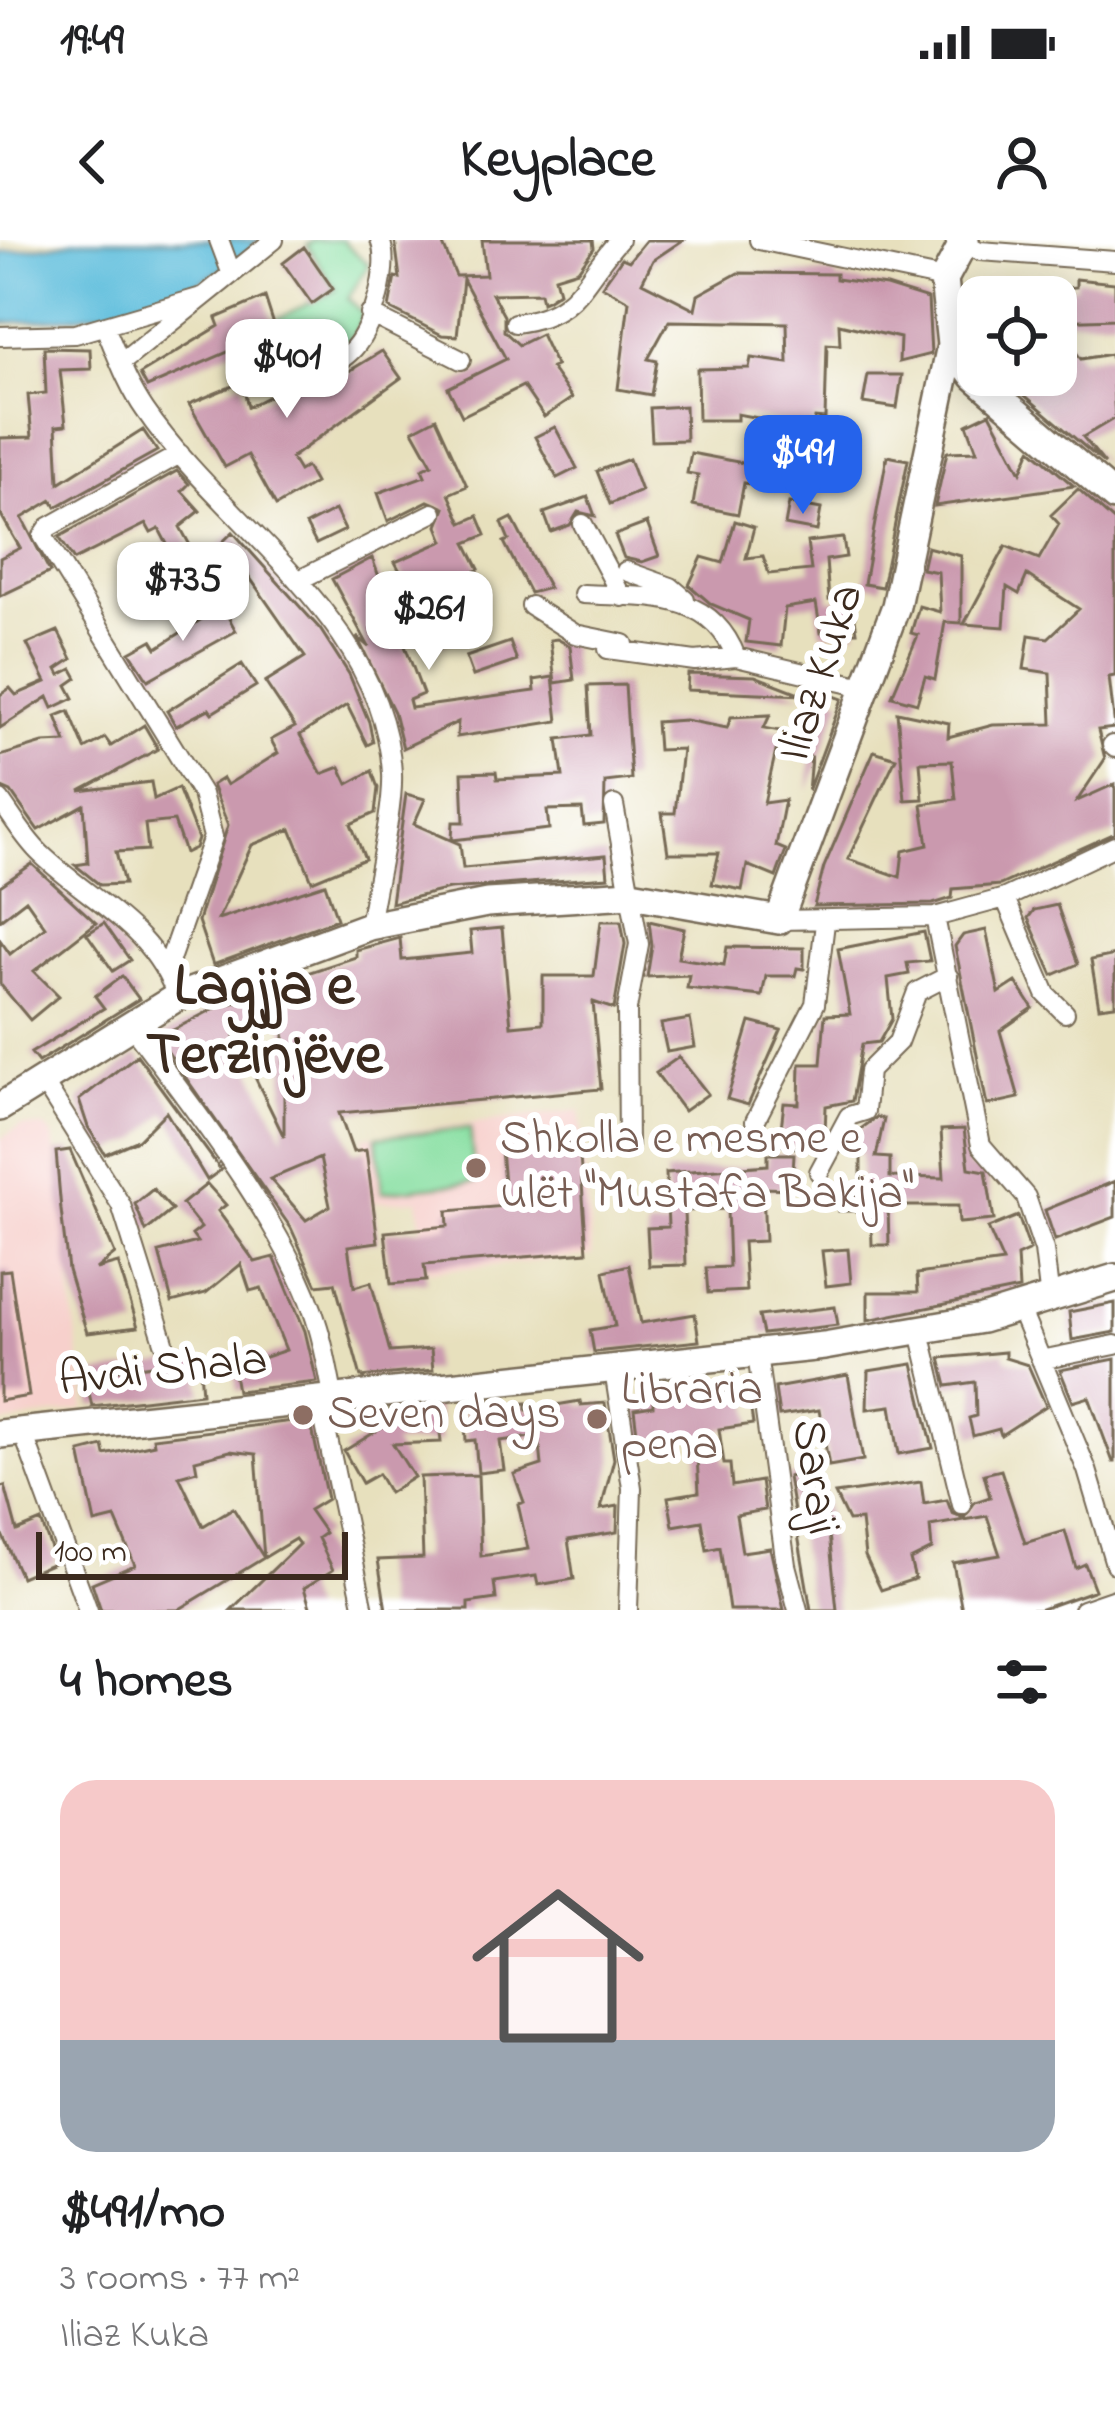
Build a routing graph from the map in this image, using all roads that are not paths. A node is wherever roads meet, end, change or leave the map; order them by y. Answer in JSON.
{"nodes":[{"id":1,"x":274,"y":240,"type":"edge"},
{"id":2,"x":380,"y":240,"type":"edge"},
{"id":3,"x":620,"y":240,"type":"edge"},
{"id":4,"x":759,"y":240,"type":"edge"},
{"id":5,"x":961,"y":241,"type":"edge"},
{"id":6,"x":225,"y":257,"type":"edge"},
{"id":7,"x":1115,"y":261,"type":"edge"},
{"id":8,"x":944,"y":279,"type":"junction"},
{"id":9,"x":202,"y":297,"type":"junction"},
{"id":10,"x":370,"y":314,"type":"junction"},
{"id":11,"x":515,"y":323,"type":"dead end"},
{"id":12,"x":105,"y":327,"type":"junction"},
{"id":13,"x":0,"y":336,"type":"edge"},
{"id":14,"x":951,"y":346,"type":"junction"},
{"id":15,"x":461,"y":360,"type":"dead end"},
{"id":16,"x":121,"y":364,"type":"junction"},
{"id":17,"x":316,"y":377,"type":"dead end"},
{"id":18,"x":180,"y":454,"type":"junction"},
{"id":19,"x":1115,"y":497,"type":"edge"},
{"id":20,"x":433,"y":513,"type":"dead end"},
{"id":21,"x":583,"y":524,"type":"dead end"},
{"id":22,"x":626,"y":571,"type":"dead end"},
{"id":23,"x":301,"y":579,"type":"junction"},
{"id":24,"x":583,"y":594,"type":"dead end"},
{"id":25,"x":622,"y":597,"type":"junction"},
{"id":26,"x":686,"y":601,"type":"junction"},
{"id":27,"x":531,"y":606,"type":"dead end"},
{"id":28,"x":608,"y":649,"type":"dead end"},
{"id":29,"x":628,"y":651,"type":"junction"},
{"id":30,"x":736,"y":657,"type":"junction"},
{"id":31,"x":868,"y":688,"type":"junction"},
{"id":32,"x":0,"y":800,"type":"edge"},
{"id":33,"x":614,"y":805,"type":"dead end"},
{"id":34,"x":1115,"y":846,"type":"edge"},
{"id":35,"x":631,"y":894,"type":"junction"},
{"id":36,"x":1005,"y":898,"type":"junction"},
{"id":37,"x":935,"y":917,"type":"junction"},
{"id":38,"x":779,"y":920,"type":"junction"},
{"id":39,"x":825,"y":923,"type":"junction"},
{"id":40,"x":368,"y":926,"type":"junction"},
{"id":41,"x":167,"y":968,"type":"junction"},
{"id":42,"x":948,"y":976,"type":"junction"},
{"id":43,"x":177,"y":997,"type":"junction"},
{"id":44,"x":1065,"y":1013,"type":"dead end"},
{"id":45,"x":130,"y":1025,"type":"junction"},
{"id":46,"x":43,"y":1081,"type":"junction"},
{"id":47,"x":0,"y":1107,"type":"edge"},
{"id":48,"x":755,"y":1121,"type":"dead end"},
{"id":49,"x":628,"y":1149,"type":"dead end"},
{"id":50,"x":819,"y":1172,"type":"dead end"},
{"id":51,"x":1115,"y":1278,"type":"edge"},
{"id":52,"x":1050,"y":1300,"type":"junction"},
{"id":53,"x":1020,"y":1309,"type":"junction"},
{"id":54,"x":920,"y":1332,"type":"junction"},
{"id":55,"x":164,"y":1342,"type":"dead end"},
{"id":56,"x":1115,"y":1345,"type":"edge"},
{"id":57,"x":757,"y":1354,"type":"junction"},
{"id":58,"x":1041,"y":1360,"type":"junction"},
{"id":59,"x":614,"y":1370,"type":"junction"},
{"id":60,"x":327,"y":1400,"type":"junction"},
{"id":61,"x":11,"y":1432,"type":"edge"},
{"id":62,"x":962,"y":1505,"type":"dead end"},
{"id":63,"x":1115,"y":1564,"type":"edge"},
{"id":64,"x":1115,"y":1599,"type":"edge"},
{"id":65,"x":88,"y":1610,"type":"edge"},
{"id":66,"x":364,"y":1610,"type":"edge"},
{"id":67,"x":625,"y":1610,"type":"edge"},
{"id":68,"x":798,"y":1610,"type":"edge"},
{"id":69,"x":1083,"y":1610,"type":"edge"}],
"edges":[{"from":1,"to":6,"type":"street"},
{"from":2,"to":10,"type":"street"},
{"from":3,"to":11,"type":"street"},
{"from":4,"to":8,"type":"street"},
{"from":5,"to":7,"type":"street"},
{"from":5,"to":8,"type":"street"},
{"from":6,"to":9,"type":"street"},
{"from":8,"to":14,"type":"street","name":"Iliaz Kuka"},
{"from":9,"to":12,"type":"street"},
{"from":9,"to":16,"type":"street"},
{"from":10,"to":15,"type":"street"},
{"from":10,"to":17,"type":"street"},
{"from":12,"to":13,"type":"street"},
{"from":12,"to":16,"type":"street"},
{"from":14,"to":19,"type":"street"},
{"from":14,"to":31,"type":"street","name":"Iliaz Kuka"},
{"from":16,"to":18,"type":"street"},
{"from":18,"to":23,"type":"street"},
{"from":18,"to":41,"type":"street"},
{"from":20,"to":23,"type":"street"},
{"from":21,"to":25,"type":"street"},
{"from":22,"to":26,"type":"street"},
{"from":23,"to":40,"type":"street"},
{"from":24,"to":25,"type":"street"},
{"from":25,"to":26,"type":"street"},
{"from":26,"to":30,"type":"street"},
{"from":27,"to":29,"type":"street"},
{"from":28,"to":29,"type":"street"},
{"from":29,"to":30,"type":"street"},
{"from":30,"to":31,"type":"street"},
{"from":31,"to":38,"type":"street","name":"Iliaz Kuka"},
{"from":32,"to":41,"type":"street"},
{"from":33,"to":35,"type":"street"},
{"from":34,"to":36,"type":"street"},
{"from":35,"to":38,"type":"street"},
{"from":35,"to":40,"type":"street"},
{"from":35,"to":49,"type":"street"},
{"from":36,"to":37,"type":"street"},
{"from":36,"to":44,"type":"street"},
{"from":37,"to":39,"type":"street"},
{"from":37,"to":42,"type":"street"},
{"from":38,"to":39,"type":"street"},
{"from":39,"to":48,"type":"street"},
{"from":40,"to":43,"type":"street"},
{"from":41,"to":43,"type":"street"},
{"from":42,"to":50,"type":"street"},
{"from":42,"to":52,"type":"street"},
{"from":43,"to":45,"type":"street"},
{"from":45,"to":46,"type":"street"},
{"from":45,"to":60,"type":"street"},
{"from":46,"to":47,"type":"street"},
{"from":46,"to":55,"type":"street"},
{"from":51,"to":52,"type":"street","name":"Avdi Shala"},
{"from":52,"to":53,"type":"street","name":"Avdi Shala"},
{"from":53,"to":54,"type":"street","name":"Avdi Shala"},
{"from":53,"to":58,"type":"street"},
{"from":54,"to":57,"type":"street","name":"Avdi Shala"},
{"from":54,"to":62,"type":"street"},
{"from":56,"to":58,"type":"street"},
{"from":57,"to":59,"type":"street","name":"Avdi Shala"},
{"from":57,"to":68,"type":"street","name":"Saraji"},
{"from":58,"to":63,"type":"street"},
{"from":59,"to":60,"type":"street","name":"Avdi Shala"},
{"from":59,"to":67,"type":"street"},
{"from":60,"to":61,"type":"street","name":"Avdi Shala"},
{"from":60,"to":66,"type":"street"},
{"from":61,"to":65,"type":"street"},
{"from":64,"to":69,"type":"street"}]}
